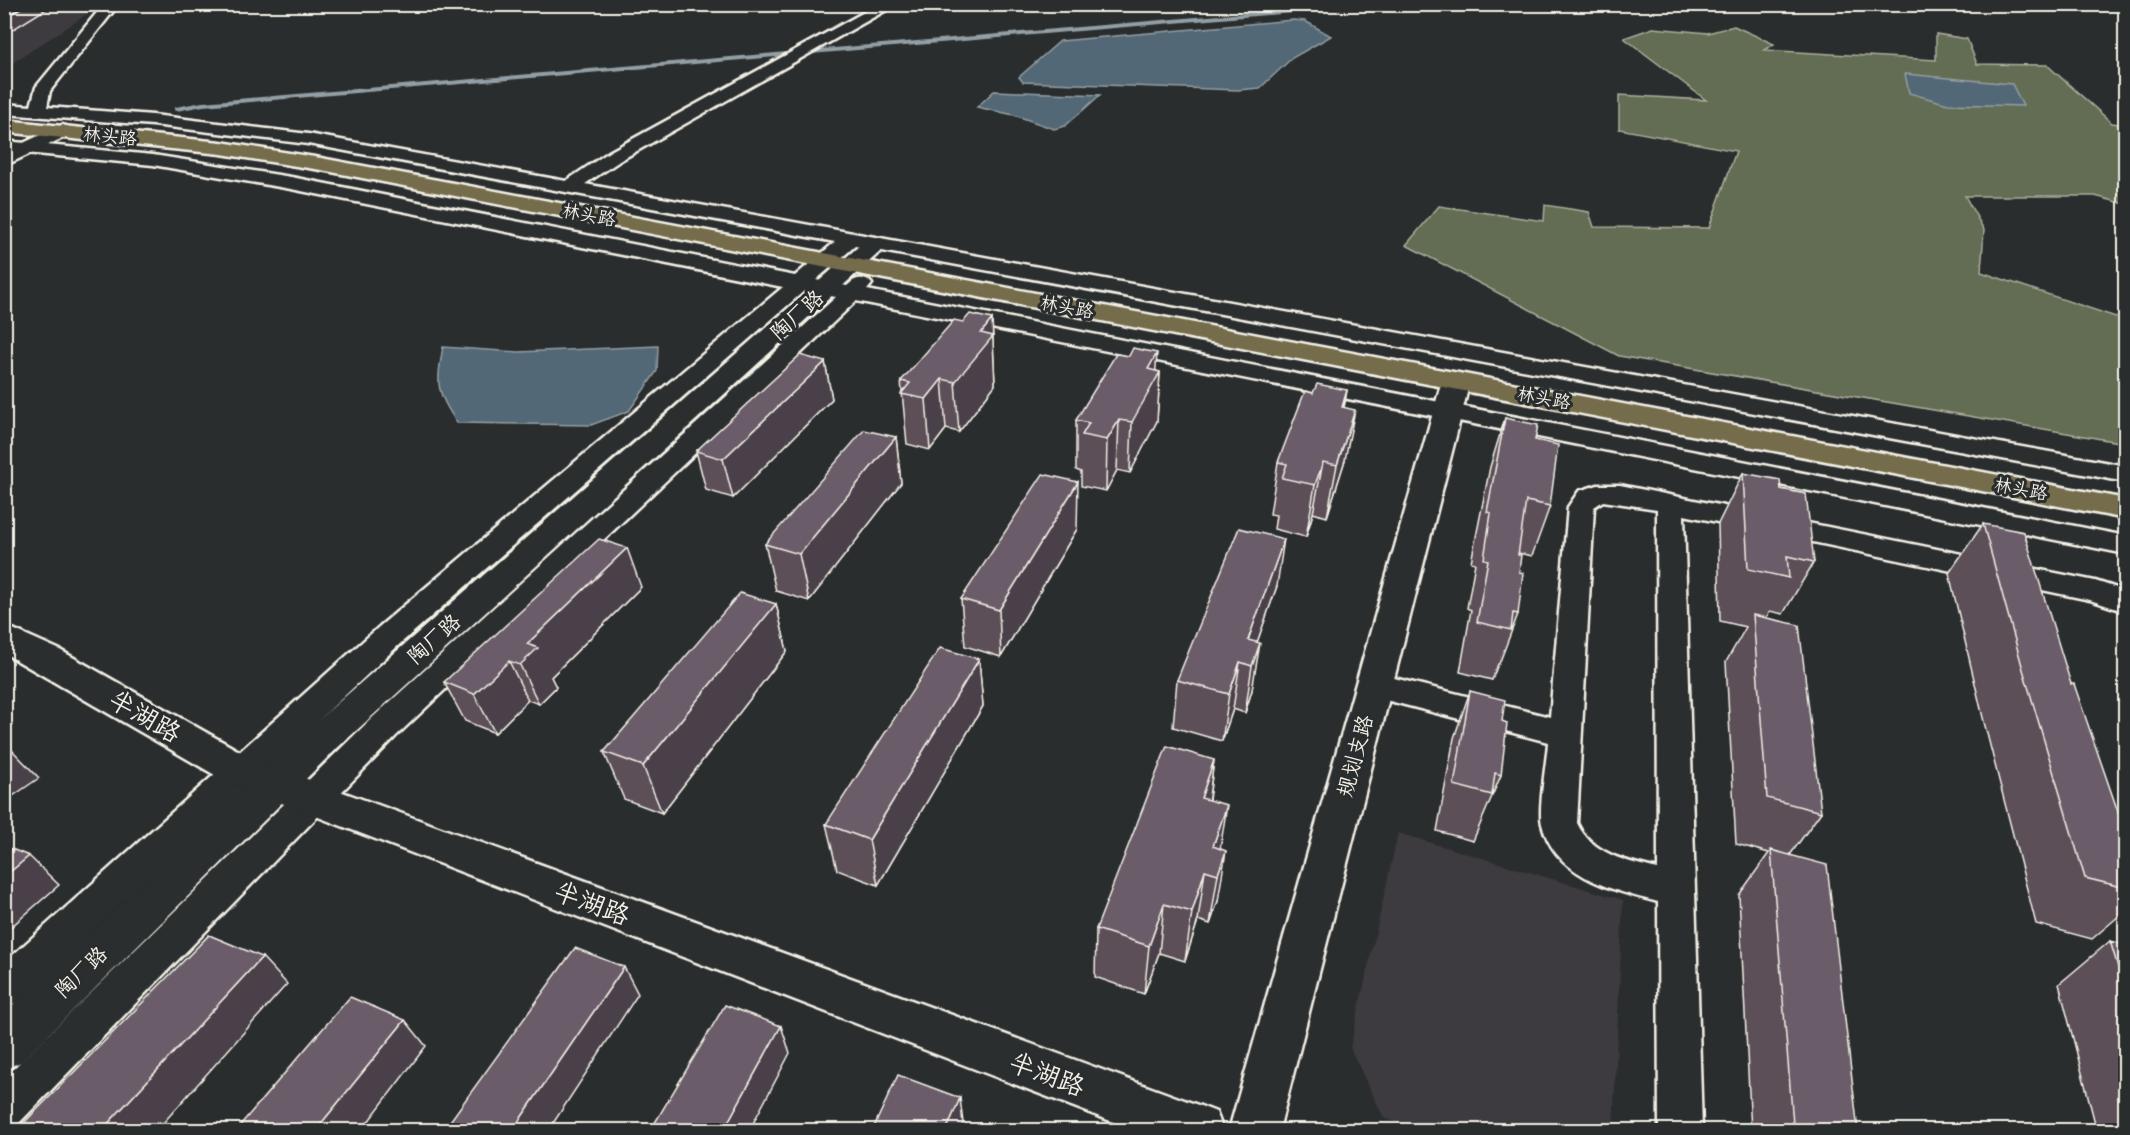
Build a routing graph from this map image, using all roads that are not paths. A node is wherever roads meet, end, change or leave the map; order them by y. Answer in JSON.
{"nodes":[{"id":1,"x":112,"y":4,"type":"edge"},
{"id":2,"x":890,"y":4,"type":"edge"},
{"id":3,"x":4,"y":109,"type":"edge"},
{"id":4,"x":47,"y":123,"type":"junction"},
{"id":5,"x":9,"y":146,"type":"edge"},
{"id":6,"x":569,"y":187,"type":"junction"},
{"id":7,"x":850,"y":266,"type":"junction"},
{"id":8,"x":1452,"y":396,"type":"junction"},
{"id":9,"x":2126,"y":474,"type":"edge"},
{"id":10,"x":1670,"y":504,"type":"junction"},
{"id":11,"x":2126,"y":509,"type":"edge"},
{"id":12,"x":2126,"y":545,"type":"edge"},
{"id":13,"x":2126,"y":602,"type":"edge"},
{"id":14,"x":4,"y":638,"type":"edge"},
{"id":15,"x":1374,"y":685,"type":"junction"},
{"id":16,"x":1565,"y":733,"type":"junction"},
{"id":17,"x":276,"y":785,"type":"junction"},
{"id":18,"x":1676,"y":890,"type":"junction"},
{"id":19,"x":4,"y":988,"type":"edge"},
{"id":20,"x":4,"y":1046,"type":"edge"},
{"id":21,"x":4,"y":1108,"type":"edge"},
{"id":22,"x":1198,"y":1131,"type":"edge"},
{"id":23,"x":1254,"y":1131,"type":"edge"},
{"id":24,"x":1681,"y":1131,"type":"edge"}],
"edges":[{"from":1,"to":4,"type":"street"},
{"from":2,"to":6,"type":"street"},
{"from":3,"to":4,"type":"street"},
{"from":4,"to":5,"type":"main road","name":"林头路"},
{"from":4,"to":5,"type":"street"},
{"from":4,"to":6,"type":"street"},
{"from":4,"to":7,"type":"main road","name":"林头路"},
{"from":5,"to":7,"type":"street"},
{"from":6,"to":7,"type":"street"},
{"from":7,"to":8,"type":"main road","name":"林头路"},
{"from":7,"to":9,"type":"street"},
{"from":7,"to":17,"type":"street","name":"陶厂路"},
{"from":8,"to":11,"type":"main road","name":"林头路"},
{"from":8,"to":12,"type":"street"},
{"from":8,"to":15,"type":"street","name":"规划支路"},
{"from":10,"to":13,"type":"street"},
{"from":10,"to":16,"type":"street"},
{"from":10,"to":18,"type":"street"},
{"from":14,"to":17,"type":"street","name":"半湖路"},
{"from":15,"to":16,"type":"street"},
{"from":15,"to":23,"type":"street","name":"规划支路"},
{"from":16,"to":18,"type":"street"},
{"from":17,"to":19,"type":"street"},
{"from":17,"to":20,"type":"street","name":"陶厂路"},
{"from":17,"to":21,"type":"street"},
{"from":17,"to":22,"type":"street","name":"半湖路"},
{"from":18,"to":24,"type":"street"}]}
